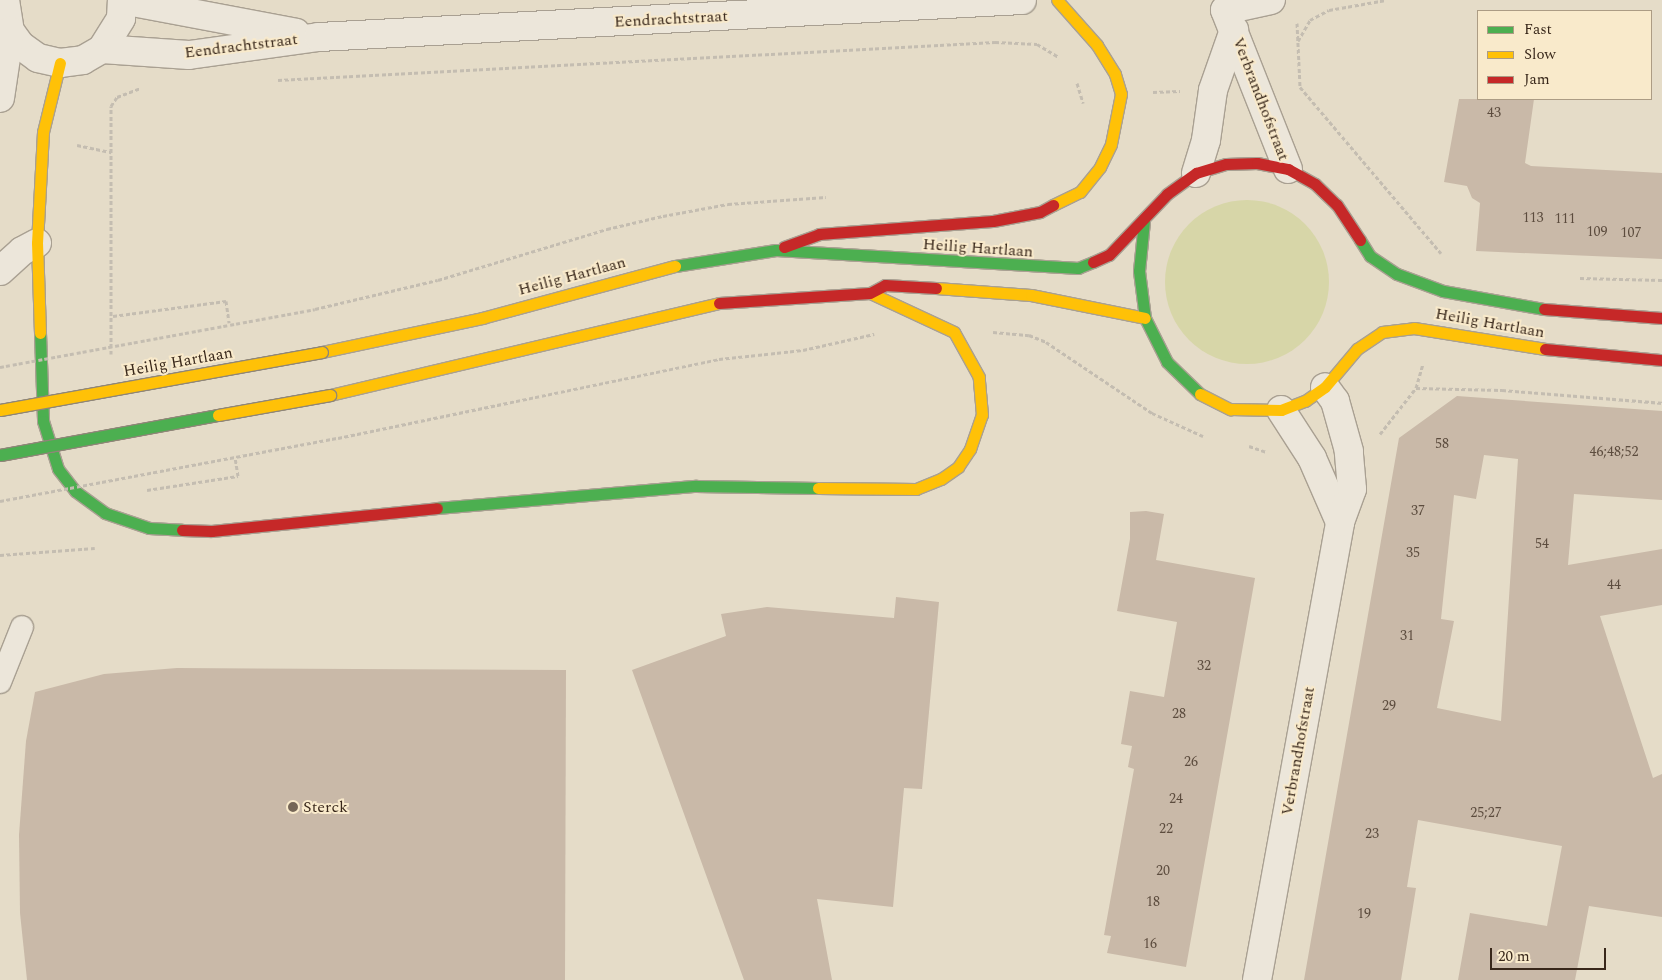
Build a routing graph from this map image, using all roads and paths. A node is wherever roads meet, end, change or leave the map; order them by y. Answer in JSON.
{"nodes":[{"id":1,"x":4,"y":0,"type":"edge"},
{"id":2,"x":122,"y":0,"type":"edge"},
{"id":3,"x":1022,"y":0,"type":"edge"},
{"id":4,"x":1057,"y":0,"type":"edge"},
{"id":5,"x":1271,"y":0,"type":"edge"},
{"id":6,"x":1386,"y":0,"type":"edge"},
{"id":7,"x":1296,"y":11,"type":"dead end"},
{"id":8,"x":1223,"y":13,"type":"edge"},
{"id":9,"x":10,"y":31,"type":"junction"},
{"id":10,"x":319,"y":37,"type":"junction"},
{"id":11,"x":1298,"y":41,"type":"junction"},
{"id":12,"x":102,"y":49,"type":"junction"},
{"id":13,"x":60,"y":63,"type":"junction"},
{"id":14,"x":1065,"y":64,"type":"dead end"},
{"id":15,"x":1074,"y":76,"type":"dead end"},
{"id":16,"x":268,"y":80,"type":"dead end"},
{"id":17,"x":149,"y":87,"type":"dead end"},
{"id":18,"x":1300,"y":87,"type":"dead end"},
{"id":19,"x":1185,"y":91,"type":"dead end"},
{"id":20,"x":1149,"y":92,"type":"dead end"},
{"id":21,"x":0,"y":98,"type":"edge"},
{"id":22,"x":1082,"y":110,"type":"dead end"},
{"id":23,"x":1288,"y":168,"type":"junction"},
{"id":24,"x":1196,"y":173,"type":"junction"},
{"id":25,"x":832,"y":199,"type":"dead end"},
{"id":26,"x":1144,"y":221,"type":"junction"},
{"id":27,"x":37,"y":243,"type":"junction"},
{"id":28,"x":776,"y":250,"type":"junction"},
{"id":29,"x":0,"y":271,"type":"edge"},
{"id":30,"x":1572,"y":277,"type":"dead end"},
{"id":31,"x":1662,"y":280,"type":"edge"},
{"id":32,"x":870,"y":293,"type":"junction"},
{"id":33,"x":1145,"y":318,"type":"junction"},
{"id":34,"x":1662,"y":318,"type":"edge"},
{"id":35,"x":229,"y":323,"type":"junction"},
{"id":36,"x":954,"y":332,"type":"junction"},
{"id":37,"x":878,"y":334,"type":"dead end"},
{"id":38,"x":1662,"y":360,"type":"edge"},
{"id":39,"x":0,"y":367,"type":"edge"},
{"id":40,"x":1325,"y":387,"type":"junction"},
{"id":41,"x":1662,"y":402,"type":"edge"},
{"id":42,"x":0,"y":410,"type":"edge"},
{"id":43,"x":1280,"y":410,"type":"junction"},
{"id":44,"x":1211,"y":438,"type":"dead end"},
{"id":45,"x":1242,"y":444,"type":"dead end"},
{"id":46,"x":1349,"y":451,"type":"junction"},
{"id":47,"x":0,"y":455,"type":"edge"},
{"id":48,"x":1272,"y":456,"type":"dead end"},
{"id":49,"x":235,"y":458,"type":"junction"},
{"id":50,"x":142,"y":491,"type":"dead end"},
{"id":51,"x":0,"y":500,"type":"edge"},
{"id":52,"x":1340,"y":522,"type":"junction"},
{"id":53,"x":22,"y":627,"type":"dead end"},
{"id":54,"x":0,"y":682,"type":"edge"},
{"id":55,"x":1257,"y":980,"type":"edge"}],
"edges":[{"from":1,"to":9,"type":"street"},
{"from":2,"to":10,"type":"street","name":"Eendrachtstraat"},
{"from":2,"to":12,"type":"street"},
{"from":3,"to":10,"type":"street","name":"Eendrachtstraat"},
{"from":4,"to":28,"type":"main road"},
{"from":5,"to":8,"type":"street"},
{"from":6,"to":11,"type":"path"},
{"from":7,"to":11,"type":"path"},
{"from":8,"to":23,"type":"street","name":"Verbrandhofstraat"},
{"from":8,"to":24,"type":"street","name":"Verbrandhofstraat"},
{"from":9,"to":13,"type":"street"},
{"from":9,"to":21,"type":"street"},
{"from":10,"to":12,"type":"street","name":"Eendrachtstraat"},
{"from":11,"to":18,"type":"path"},
{"from":12,"to":13,"type":"street"},
{"from":13,"to":27,"type":"main road"},
{"from":14,"to":16,"type":"path"},
{"from":15,"to":22,"type":"path"},
{"from":17,"to":35,"type":"path"},
{"from":19,"to":20,"type":"path"},
{"from":23,"to":24,"type":"main road","name":"Heilig Hartlaan"},
{"from":23,"to":34,"type":"main road","name":"Heilig Hartlaan"},
{"from":24,"to":26,"type":"main road","name":"Heilig Hartlaan"},
{"from":25,"to":35,"type":"path","bridge":true},
{"from":26,"to":28,"type":"main road","name":"Heilig Hartlaan"},
{"from":26,"to":33,"type":"main road","name":"Heilig Hartlaan"},
{"from":27,"to":29,"type":"street"},
{"from":27,"to":36,"type":"main road"},
{"from":28,"to":42,"type":"main road","name":"Heilig Hartlaan","bridge":true},
{"from":30,"to":31,"type":"path"},
{"from":32,"to":33,"type":"main road"},
{"from":32,"to":36,"type":"main road"},
{"from":32,"to":47,"type":"main road","bridge":true},
{"from":33,"to":43,"type":"main road","name":"Heilig Hartlaan"},
{"from":35,"to":39,"type":"path","bridge":true},
{"from":36,"to":44,"type":"path"},
{"from":37,"to":49,"type":"path","bridge":true},
{"from":38,"to":40,"type":"main road","name":"Heilig Hartlaan"},
{"from":40,"to":43,"type":"main road","name":"Heilig Hartlaan"},
{"from":40,"to":46,"type":"street","name":"Verbrandhofstraat"},
{"from":41,"to":46,"type":"path"},
{"from":43,"to":52,"type":"street"},
{"from":45,"to":48,"type":"path"},
{"from":46,"to":52,"type":"street","name":"Verbrandhofstraat"},
{"from":49,"to":50,"type":"path"},
{"from":49,"to":51,"type":"path","bridge":true},
{"from":52,"to":55,"type":"street","name":"Verbrandhofstraat"},
{"from":53,"to":54,"type":"lane"}]}
